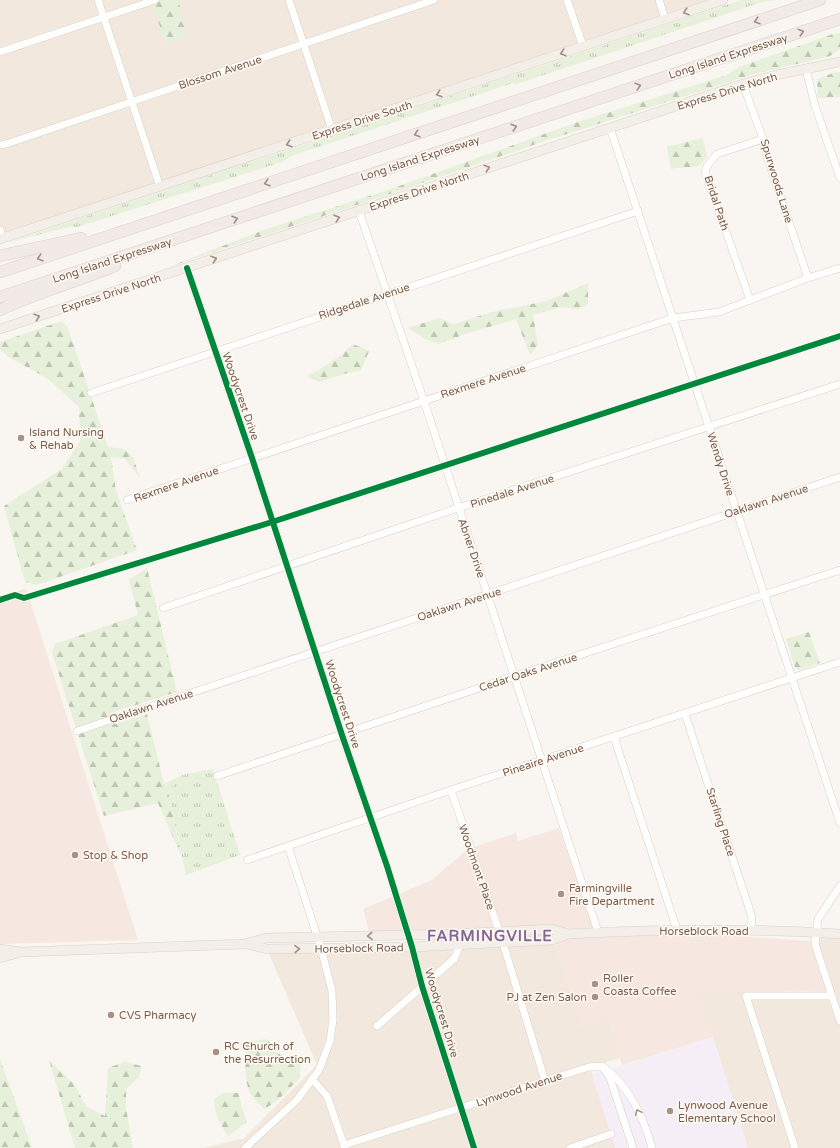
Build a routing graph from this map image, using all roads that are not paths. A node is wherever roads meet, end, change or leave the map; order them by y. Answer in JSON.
{"nodes":[{"id":1,"x":98,"y":0,"type":"edge"},
{"id":2,"x":155,"y":0,"type":"edge"},
{"id":3,"x":290,"y":0,"type":"edge"},
{"id":4,"x":434,"y":0,"type":"edge"},
{"id":5,"x":567,"y":0,"type":"edge"},
{"id":6,"x":659,"y":0,"type":"edge"},
{"id":7,"x":723,"y":0,"type":"edge"},
{"id":8,"x":820,"y":0,"type":"edge"},
{"id":9,"x":103,"y":17,"type":"junction"},
{"id":10,"x":665,"y":19,"type":"junction"},
{"id":11,"x":836,"y":20,"type":"edge"},
{"id":12,"x":304,"y":44,"type":"junction"},
{"id":13,"x":583,"y":46,"type":"junction"},
{"id":14,"x":0,"y":52,"type":"edge"},
{"id":15,"x":840,"y":62,"type":"edge"},
{"id":16,"x":806,"y":69,"type":"junction"},
{"id":17,"x":743,"y":84,"type":"junction"},
{"id":18,"x":131,"y":101,"type":"junction"},
{"id":19,"x":610,"y":128,"type":"junction"},
{"id":20,"x":332,"y":130,"type":"junction"},
{"id":21,"x":763,"y":139,"type":"junction"},
{"id":22,"x":3,"y":144,"type":"edge"},
{"id":23,"x":840,"y":178,"type":"edge"},
{"id":24,"x":160,"y":186,"type":"junction"},
{"id":25,"x":359,"y":211,"type":"junction"},
{"id":26,"x":638,"y":211,"type":"junction"},
{"id":27,"x":157,"y":220,"type":"junction"},
{"id":28,"x":1,"y":236,"type":"edge"},
{"id":29,"x":185,"y":236,"type":"junction"},
{"id":30,"x":0,"y":256,"type":"edge"},
{"id":31,"x":187,"y":268,"type":"junction"},
{"id":32,"x":840,"y":268,"type":"edge"},
{"id":33,"x":0,"y":272,"type":"edge"},
{"id":34,"x":808,"y":278,"type":"junction"},
{"id":35,"x":387,"y":294,"type":"junction"},
{"id":36,"x":0,"y":297,"type":"edge"},
{"id":37,"x":750,"y":300,"type":"junction"},
{"id":38,"x":0,"y":310,"type":"edge"},
{"id":39,"x":673,"y":318,"type":"junction"},
{"id":40,"x":0,"y":329,"type":"edge"},
{"id":41,"x":215,"y":350,"type":"junction"},
{"id":42,"x":840,"y":384,"type":"edge"},
{"id":43,"x":91,"y":393,"type":"dead end"},
{"id":44,"x":424,"y":401,"type":"junction"},
{"id":45,"x":709,"y":427,"type":"junction"},
{"id":46,"x":252,"y":458,"type":"junction"},
{"id":47,"x":840,"y":477,"type":"edge"},
{"id":48,"x":127,"y":500,"type":"dead end"},
{"id":49,"x":458,"y":508,"type":"junction"},
{"id":50,"x":736,"y":511,"type":"junction"},
{"id":51,"x":287,"y":566,"type":"junction"},
{"id":52,"x":840,"y":570,"type":"edge"},
{"id":53,"x":487,"y":594,"type":"junction"},
{"id":54,"x":765,"y":594,"type":"junction"},
{"id":55,"x":163,"y":608,"type":"dead end"},
{"id":56,"x":316,"y":651,"type":"junction"},
{"id":57,"x":840,"y":662,"type":"edge"},
{"id":58,"x":514,"y":676,"type":"junction"},
{"id":59,"x":791,"y":678,"type":"junction"},
{"id":60,"x":685,"y":714,"type":"junction"},
{"id":61,"x":77,"y":731,"type":"dead end"},
{"id":62,"x":342,"y":735,"type":"junction"},
{"id":63,"x":614,"y":737,"type":"junction"},
{"id":64,"x":542,"y":760,"type":"junction"},
{"id":65,"x":217,"y":776,"type":"dead end"},
{"id":66,"x":451,"y":790,"type":"junction"},
{"id":67,"x":371,"y":817,"type":"junction"},
{"id":68,"x":840,"y":823,"type":"edge"},
{"id":69,"x":288,"y":846,"type":"junction"},
{"id":70,"x":247,"y":860,"type":"dead end"},
{"id":71,"x":840,"y":886,"type":"edge"},
{"id":72,"x":677,"y":930,"type":"junction"},
{"id":73,"x":751,"y":930,"type":"junction"},
{"id":74,"x":499,"y":932,"type":"junction"},
{"id":75,"x":598,"y":932,"type":"junction"},
{"id":76,"x":816,"y":932,"type":"junction"},
{"id":77,"x":568,"y":934,"type":"junction"},
{"id":78,"x":840,"y":934,"type":"edge"},
{"id":79,"x":409,"y":935,"type":"junction"},
{"id":80,"x":317,"y":938,"type":"junction"},
{"id":81,"x":503,"y":943,"type":"junction"},
{"id":82,"x":244,"y":944,"type":"junction"},
{"id":83,"x":460,"y":945,"type":"junction"},
{"id":84,"x":412,"y":947,"type":"junction"},
{"id":85,"x":321,"y":948,"type":"junction"},
{"id":86,"x":0,"y":949,"type":"edge"},
{"id":87,"x":22,"y":952,"type":"junction"},
{"id":88,"x":0,"y":958,"type":"edge"},
{"id":89,"x":422,"y":986,"type":"junction"},
{"id":90,"x":832,"y":996,"type":"junction"},
{"id":91,"x":840,"y":1021,"type":"edge"},
{"id":92,"x":377,"y":1026,"type":"dead end"},
{"id":93,"x":602,"y":1066,"type":"junction"},
{"id":94,"x":312,"y":1079,"type":"junction"},
{"id":95,"x":545,"y":1081,"type":"junction"},
{"id":96,"x":461,"y":1108,"type":"junction"},
{"id":97,"x":611,"y":1134,"type":"dead end"},
{"id":98,"x":345,"y":1146,"type":"edge"},
{"id":99,"x":245,"y":1148,"type":"edge"},
{"id":100,"x":474,"y":1148,"type":"edge"},
{"id":101,"x":570,"y":1148,"type":"edge"},
{"id":102,"x":633,"y":1148,"type":"edge"},
{"id":103,"x":652,"y":1148,"type":"edge"},
{"id":104,"x":795,"y":1148,"type":"edge"}],
"edges":[{"from":1,"to":9,"type":"street"},
{"from":2,"to":9,"type":"street"},
{"from":3,"to":12,"type":"street"},
{"from":4,"to":12,"type":"street","name":"Blossom Avenue"},
{"from":5,"to":13,"type":"street"},
{"from":6,"to":10,"type":"street"},
{"from":7,"to":10,"type":"main road","name":"Express Drive South","one_way":true},
{"from":8,"to":27,"type":"highway","one_way":true},
{"from":9,"to":14,"type":"street"},
{"from":9,"to":18,"type":"street"},
{"from":10,"to":13,"type":"main road","name":"Express Drive South"},
{"from":29,"to":11,"type":"highway","name":"Long Island Expressway","one_way":true},
{"from":12,"to":18,"type":"street","name":"Blossom Avenue"},
{"from":12,"to":20,"type":"street"},
{"from":13,"to":20,"type":"main road","name":"Express Drive South","one_way":true},
{"from":15,"to":16,"type":"main road","name":"Express Drive North"},
{"from":16,"to":17,"type":"main road","name":"Express Drive North"},
{"from":16,"to":23,"type":"street"},
{"from":17,"to":19,"type":"main road","name":"Express Drive North"},
{"from":17,"to":21,"type":"street","name":"Spurwoods Lane"},
{"from":18,"to":22,"type":"street","name":"Blossom Avenue"},
{"from":18,"to":24,"type":"street"},
{"from":25,"to":19,"type":"main road","name":"Express Drive North","one_way":true},
{"from":19,"to":26,"type":"street","name":"Wendy Drive"},
{"from":20,"to":24,"type":"main road","name":"Express Drive South","one_way":true},
{"from":21,"to":34,"type":"street","name":"Spurwoods Lane"},
{"from":21,"to":37,"type":"street","name":"Bridal Path"},
{"from":24,"to":28,"type":"main road","name":"Express Drive South"},
{"from":31,"to":25,"type":"main road","name":"Express Drive North","one_way":true},
{"from":25,"to":35,"type":"street","name":"Abner Drive"},
{"from":26,"to":35,"type":"street","name":"Ridgedale Avenue"},
{"from":26,"to":39,"type":"street","name":"Wendy Drive"},
{"from":27,"to":30,"type":"highway"},
{"from":27,"to":33,"type":"highway","one_way":true},
{"from":29,"to":36,"type":"highway","name":"Long Island Expressway"},
{"from":29,"to":38,"type":"highway"},
{"from":40,"to":31,"type":"main road","name":"Express Drive North","one_way":true},
{"from":31,"to":41,"type":"street","name":"Woodycrest Drive"},
{"from":32,"to":34,"type":"street","name":"Rexmere Avenue"},
{"from":34,"to":37,"type":"street","name":"Rexmere Avenue"},
{"from":35,"to":41,"type":"street","name":"Ridgedale Avenue"},
{"from":35,"to":44,"type":"street","name":"Abner Drive"},
{"from":37,"to":39,"type":"street","name":"Rexmere Avenue"},
{"from":39,"to":44,"type":"street","name":"Rexmere Avenue"},
{"from":39,"to":45,"type":"street","name":"Wendy Drive"},
{"from":41,"to":43,"type":"street","name":"Ridgedale Avenue"},
{"from":41,"to":46,"type":"street","name":"Woodycrest Drive"},
{"from":42,"to":45,"type":"street","name":"Pinedale Avenue"},
{"from":44,"to":46,"type":"street","name":"Rexmere Avenue"},
{"from":44,"to":49,"type":"street","name":"Abner Drive"},
{"from":45,"to":49,"type":"street","name":"Pinedale Avenue"},
{"from":45,"to":50,"type":"street","name":"Wendy Drive"},
{"from":46,"to":48,"type":"street","name":"Rexmere Avenue"},
{"from":46,"to":51,"type":"street","name":"Woodycrest Drive"},
{"from":47,"to":50,"type":"street","name":"Oaklawn Avenue"},
{"from":49,"to":51,"type":"street","name":"Pinedale Avenue"},
{"from":49,"to":53,"type":"street","name":"Abner Drive"},
{"from":50,"to":53,"type":"street","name":"Oaklawn Avenue"},
{"from":50,"to":54,"type":"street","name":"Wendy Drive"},
{"from":51,"to":55,"type":"street","name":"Pinedale Avenue"},
{"from":51,"to":56,"type":"street","name":"Woodycrest Drive"},
{"from":52,"to":54,"type":"street","name":"Cedar Oaks Avenue"},
{"from":53,"to":56,"type":"street","name":"Oaklawn Avenue"},
{"from":53,"to":58,"type":"street","name":"Abner Drive"},
{"from":54,"to":58,"type":"street","name":"Cedar Oaks Avenue"},
{"from":54,"to":59,"type":"street","name":"Wendy Drive"},
{"from":56,"to":61,"type":"street","name":"Oaklawn Avenue"},
{"from":56,"to":62,"type":"street","name":"Woodycrest Drive"},
{"from":57,"to":59,"type":"street","name":"Pineaire Avenue"},
{"from":58,"to":62,"type":"street","name":"Cedar Oaks Avenue"},
{"from":58,"to":64,"type":"street","name":"Abner Drive"},
{"from":59,"to":60,"type":"street","name":"Pineaire Avenue"},
{"from":59,"to":68,"type":"street","name":"Wendy Drive"},
{"from":60,"to":63,"type":"street","name":"Pineaire Avenue"},
{"from":60,"to":73,"type":"street","name":"Starling Place"},
{"from":62,"to":65,"type":"street","name":"Cedar Oaks Avenue"},
{"from":62,"to":67,"type":"street","name":"Woodycrest Drive"},
{"from":63,"to":64,"type":"street","name":"Pineaire Avenue"},
{"from":63,"to":72,"type":"street"},
{"from":64,"to":66,"type":"street","name":"Pineaire Avenue"},
{"from":64,"to":75,"type":"street","name":"Abner Drive"},
{"from":66,"to":67,"type":"street","name":"Pineaire Avenue"},
{"from":66,"to":74,"type":"street","name":"Woodmont Place"},
{"from":67,"to":69,"type":"street","name":"Pineaire Avenue"},
{"from":67,"to":79,"type":"street","name":"Woodycrest Drive"},
{"from":69,"to":70,"type":"street","name":"Pineaire Avenue"},
{"from":69,"to":80,"type":"street"},
{"from":71,"to":76,"type":"street"},
{"from":72,"to":73,"type":"main road","name":"Horseblock Road"},
{"from":72,"to":75,"type":"main road","name":"Horseblock Road"},
{"from":73,"to":76,"type":"main road","name":"Horseblock Road"},
{"from":74,"to":77,"type":"main road","name":"Horseblock Road"},
{"from":74,"to":79,"type":"main road","name":"Horseblock Road"},
{"from":74,"to":81,"type":"street","name":"Woodmont Place"},
{"from":75,"to":77,"type":"main road","name":"Horseblock Road"},
{"from":76,"to":78,"type":"main road","name":"Horseblock Road"},
{"from":76,"to":90,"type":"street"},
{"from":77,"to":81,"type":"main road","name":"Horseblock Road"},
{"from":79,"to":80,"type":"main road","name":"Horseblock Road","one_way":true},
{"from":79,"to":84,"type":"street","name":"Woodycrest Drive"},
{"from":80,"to":82,"type":"main road","name":"Horseblock Road"},
{"from":80,"to":85,"type":"street"},
{"from":81,"to":83,"type":"main road","name":"Horseblock Road"},
{"from":81,"to":95,"type":"street","name":"Woodmont Place"},
{"from":82,"to":85,"type":"main road","name":"Horseblock Road","one_way":true},
{"from":82,"to":87,"type":"main road","name":"Horseblock Road"},
{"from":83,"to":84,"type":"main road","name":"Horseblock Road"},
{"from":83,"to":89,"type":"street"},
{"from":84,"to":85,"type":"main road","name":"Horseblock Road"},
{"from":84,"to":89,"type":"street","name":"Woodycrest Drive"},
{"from":85,"to":94,"type":"street"},
{"from":86,"to":87,"type":"main road","name":"Horseblock Road"},
{"from":87,"to":88,"type":"main road","name":"Horseblock Road"},
{"from":89,"to":92,"type":"street"},
{"from":89,"to":96,"type":"street","name":"Woodycrest Drive"},
{"from":90,"to":91,"type":"street"},
{"from":90,"to":104,"type":"street"},
{"from":93,"to":95,"type":"street","name":"Lynwood Avenue"},
{"from":93,"to":102,"type":"street"},
{"from":103,"to":93,"type":"street","one_way":true},
{"from":94,"to":98,"type":"street"},
{"from":94,"to":99,"type":"street"},
{"from":95,"to":96,"type":"street","name":"Lynwood Avenue"},
{"from":96,"to":98,"type":"street","name":"Lynwood Avenue"},
{"from":96,"to":100,"type":"street","name":"Woodycrest Drive"},
{"from":97,"to":101,"type":"street"}]}
